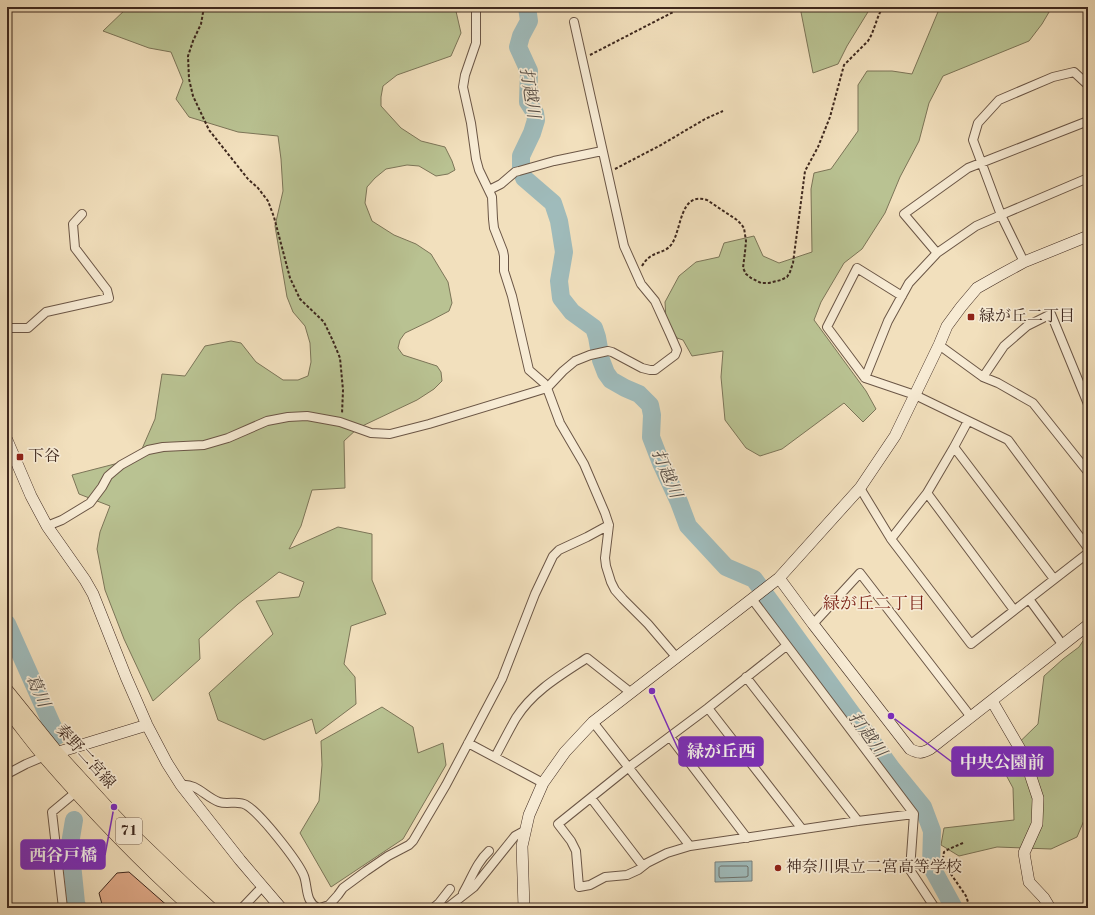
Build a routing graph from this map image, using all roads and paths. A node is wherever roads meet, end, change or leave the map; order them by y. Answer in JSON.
{"nodes":[{"id":1,"x":204,"y":7,"type":"edge"},
{"id":2,"x":476,"y":7,"type":"edge"},
{"id":3,"x":683,"y":7,"type":"edge"},
{"id":4,"x":883,"y":7,"type":"edge"},
{"id":5,"x":574,"y":22,"type":"dead end"},
{"id":6,"x":582,"y":60,"type":"junction"},
{"id":7,"x":1088,"y":85,"type":"edge"},
{"id":8,"x":723,"y":111,"type":"dead end"},
{"id":9,"x":1088,"y":122,"type":"edge"},
{"id":10,"x":602,"y":151,"type":"junction"},
{"id":11,"x":981,"y":163,"type":"junction"},
{"id":12,"x":608,"y":173,"type":"junction"},
{"id":13,"x":1088,"y":178,"type":"edge"},
{"id":14,"x":489,"y":190,"type":"junction"},
{"id":15,"x":82,"y":214,"type":"dead end"},
{"id":16,"x":1001,"y":215,"type":"junction"},
{"id":17,"x":1088,"y":236,"type":"edge"},
{"id":18,"x":937,"y":253,"type":"junction"},
{"id":19,"x":1024,"y":262,"type":"junction"},
{"id":20,"x":637,"y":274,"type":"junction"},
{"id":21,"x":902,"y":296,"type":"junction"},
{"id":22,"x":7,"y":328,"type":"edge"},
{"id":23,"x":939,"y":345,"type":"junction"},
{"id":24,"x":983,"y":377,"type":"junction"},
{"id":25,"x":865,"y":378,"type":"junction"},
{"id":26,"x":547,"y":388,"type":"junction"},
{"id":27,"x":915,"y":395,"type":"junction"},
{"id":28,"x":1088,"y":404,"type":"edge"},
{"id":29,"x":968,"y":421,"type":"junction"},
{"id":30,"x":340,"y":422,"type":"junction"},
{"id":31,"x":7,"y":440,"type":"edge"},
{"id":32,"x":954,"y":448,"type":"junction"},
{"id":33,"x":1087,"y":467,"type":"edge"},
{"id":34,"x":860,"y":488,"type":"junction"},
{"id":35,"x":927,"y":493,"type":"junction"},
{"id":36,"x":609,"y":525,"type":"junction"},
{"id":37,"x":47,"y":526,"type":"junction"},
{"id":38,"x":891,"y":540,"type":"junction"},
{"id":39,"x":1088,"y":548,"type":"edge"},
{"id":40,"x":1088,"y":553,"type":"edge"},
{"id":41,"x":1054,"y":579,"type":"junction"},
{"id":42,"x":776,"y":580,"type":"junction"},
{"id":43,"x":754,"y":597,"type":"junction"},
{"id":44,"x":1029,"y":599,"type":"junction"},
{"id":45,"x":1014,"y":610,"type":"junction"},
{"id":46,"x":813,"y":624,"type":"junction"},
{"id":47,"x":1088,"y":625,"type":"edge"},
{"id":48,"x":1062,"y":644,"type":"junction"},
{"id":49,"x":786,"y":646,"type":"junction"},
{"id":50,"x":677,"y":658,"type":"junction"},
{"id":51,"x":746,"y":678,"type":"junction"},
{"id":52,"x":7,"y":691,"type":"edge"},
{"id":53,"x":630,"y":692,"type":"junction"},
{"id":54,"x":992,"y":701,"type":"junction"},
{"id":55,"x":708,"y":708,"type":"junction"},
{"id":56,"x":7,"y":709,"type":"edge"},
{"id":57,"x":971,"y":717,"type":"junction"},
{"id":58,"x":593,"y":722,"type":"junction"},
{"id":59,"x":147,"y":725,"type":"junction"},
{"id":60,"x":670,"y":737,"type":"junction"},
{"id":61,"x":468,"y":742,"type":"junction"},
{"id":62,"x":51,"y":753,"type":"junction"},
{"id":63,"x":495,"y":756,"type":"junction"},
{"id":64,"x":629,"y":767,"type":"junction"},
{"id":65,"x":7,"y":774,"type":"edge"},
{"id":66,"x":543,"y":783,"type":"junction"},
{"id":67,"x":181,"y":785,"type":"junction"},
{"id":68,"x":76,"y":792,"type":"junction"},
{"id":69,"x":591,"y":798,"type":"junction"},
{"id":70,"x":914,"y":814,"type":"junction"},
{"id":71,"x":858,"y":821,"type":"junction"},
{"id":72,"x":802,"y":829,"type":"junction"},
{"id":73,"x":526,"y":830,"type":"junction"},
{"id":74,"x":747,"y":838,"type":"junction"},
{"id":75,"x":963,"y":843,"type":"dead end"},
{"id":76,"x":690,"y":846,"type":"junction"},
{"id":77,"x":489,"y":850,"type":"dead end"},
{"id":78,"x":643,"y":866,"type":"junction"},
{"id":79,"x":263,"y":886,"type":"junction"},
{"id":80,"x":450,"y":889,"type":"dead end"},
{"id":81,"x":460,"y":898,"type":"junction"},
{"id":82,"x":63,"y":908,"type":"edge"},
{"id":83,"x":192,"y":908,"type":"edge"},
{"id":84,"x":210,"y":908,"type":"edge"},
{"id":85,"x":242,"y":908,"type":"edge"},
{"id":86,"x":281,"y":908,"type":"edge"},
{"id":87,"x":319,"y":908,"type":"edge"},
{"id":88,"x":433,"y":908,"type":"edge"},
{"id":89,"x":447,"y":908,"type":"edge"},
{"id":90,"x":524,"y":908,"type":"edge"},
{"id":91,"x":935,"y":908,"type":"edge"},
{"id":92,"x":970,"y":908,"type":"edge"},
{"id":93,"x":1050,"y":908,"type":"edge"}],
"edges":[{"from":1,"to":30,"type":"path"},
{"from":2,"to":14,"type":"street"},
{"from":3,"to":6,"type":"path"},
{"from":4,"to":20,"type":"path"},
{"from":5,"to":6,"type":"street"},
{"from":6,"to":10,"type":"street"},
{"from":7,"to":11,"type":"street"},
{"from":8,"to":12,"type":"path"},
{"from":9,"to":11,"type":"street"},
{"from":10,"to":12,"type":"street"},
{"from":10,"to":14,"type":"street"},
{"from":11,"to":16,"type":"street"},
{"from":11,"to":18,"type":"street"},
{"from":12,"to":20,"type":"street"},
{"from":13,"to":16,"type":"street"},
{"from":14,"to":26,"type":"street"},
{"from":15,"to":22,"type":"street"},
{"from":16,"to":18,"type":"street"},
{"from":16,"to":19,"type":"street"},
{"from":17,"to":19,"type":"street"},
{"from":18,"to":21,"type":"street"},
{"from":19,"to":23,"type":"street"},
{"from":20,"to":26,"type":"street"},
{"from":21,"to":25,"type":"street"},
{"from":21,"to":25,"type":"street"},
{"from":23,"to":24,"type":"street"},
{"from":23,"to":27,"type":"street"},
{"from":24,"to":28,"type":"street"},
{"from":24,"to":33,"type":"street"},
{"from":25,"to":27,"type":"street"},
{"from":26,"to":30,"type":"street"},
{"from":26,"to":36,"type":"street"},
{"from":27,"to":29,"type":"street"},
{"from":27,"to":34,"type":"street"},
{"from":29,"to":32,"type":"street"},
{"from":29,"to":39,"type":"street"},
{"from":30,"to":37,"type":"street"},
{"from":31,"to":37,"type":"street"},
{"from":32,"to":35,"type":"street"},
{"from":32,"to":41,"type":"street"},
{"from":34,"to":38,"type":"street"},
{"from":34,"to":42,"type":"street"},
{"from":35,"to":38,"type":"street"},
{"from":35,"to":45,"type":"street"},
{"from":36,"to":50,"type":"street"},
{"from":36,"to":61,"type":"street"},
{"from":37,"to":59,"type":"street"},
{"from":38,"to":45,"type":"street"},
{"from":40,"to":41,"type":"street"},
{"from":41,"to":44,"type":"street"},
{"from":42,"to":43,"type":"street"},
{"from":42,"to":46,"type":"street"},
{"from":43,"to":49,"type":"street"},
{"from":43,"to":50,"type":"street"},
{"from":44,"to":45,"type":"street"},
{"from":44,"to":48,"type":"street"},
{"from":46,"to":57,"type":"street"},
{"from":46,"to":57,"type":"street"},
{"from":47,"to":48,"type":"street"},
{"from":48,"to":54,"type":"street"},
{"from":49,"to":51,"type":"street"},
{"from":49,"to":70,"type":"street"},
{"from":50,"to":53,"type":"street"},
{"from":51,"to":55,"type":"street"},
{"from":51,"to":71,"type":"street"},
{"from":52,"to":62,"type":"main road","name":"秦野二宮線","number":"71"},
{"from":53,"to":58,"type":"street"},
{"from":53,"to":63,"type":"street"},
{"from":54,"to":57,"type":"street"},
{"from":54,"to":93,"type":"street"},
{"from":55,"to":60,"type":"street"},
{"from":55,"to":72,"type":"street"},
{"from":56,"to":62,"type":"main road","name":"秦野二宮線","number":"71"},
{"from":58,"to":64,"type":"street"},
{"from":58,"to":66,"type":"street"},
{"from":59,"to":62,"type":"street"},
{"from":59,"to":67,"type":"street"},
{"from":60,"to":64,"type":"street"},
{"from":60,"to":74,"type":"street"},
{"from":61,"to":63,"type":"street"},
{"from":61,"to":87,"type":"street"},
{"from":62,"to":65,"type":"street"},
{"from":62,"to":68,"type":"main road","name":"秦野二宮線","number":"71"},
{"from":62,"to":84,"type":"main road","name":"秦野二宮線","number":"71"},
{"from":63,"to":66,"type":"street"},
{"from":64,"to":69,"type":"street"},
{"from":64,"to":76,"type":"street"},
{"from":66,"to":73,"type":"street"},
{"from":67,"to":79,"type":"street"},
{"from":67,"to":87,"type":"street"},
{"from":68,"to":82,"type":"street"},
{"from":68,"to":83,"type":"main road","name":"秦野二宮線","number":"71"},
{"from":69,"to":78,"type":"street"},
{"from":69,"to":78,"type":"street"},
{"from":70,"to":71,"type":"street"},
{"from":70,"to":91,"type":"street"},
{"from":71,"to":72,"type":"street"},
{"from":72,"to":74,"type":"street"},
{"from":73,"to":81,"type":"street"},
{"from":73,"to":90,"type":"street"},
{"from":74,"to":76,"type":"street"},
{"from":75,"to":92,"type":"path"},
{"from":76,"to":78,"type":"street"},
{"from":77,"to":81,"type":"street"},
{"from":79,"to":85,"type":"street"},
{"from":79,"to":86,"type":"street"},
{"from":80,"to":88,"type":"street"},
{"from":81,"to":89,"type":"street"}]}
